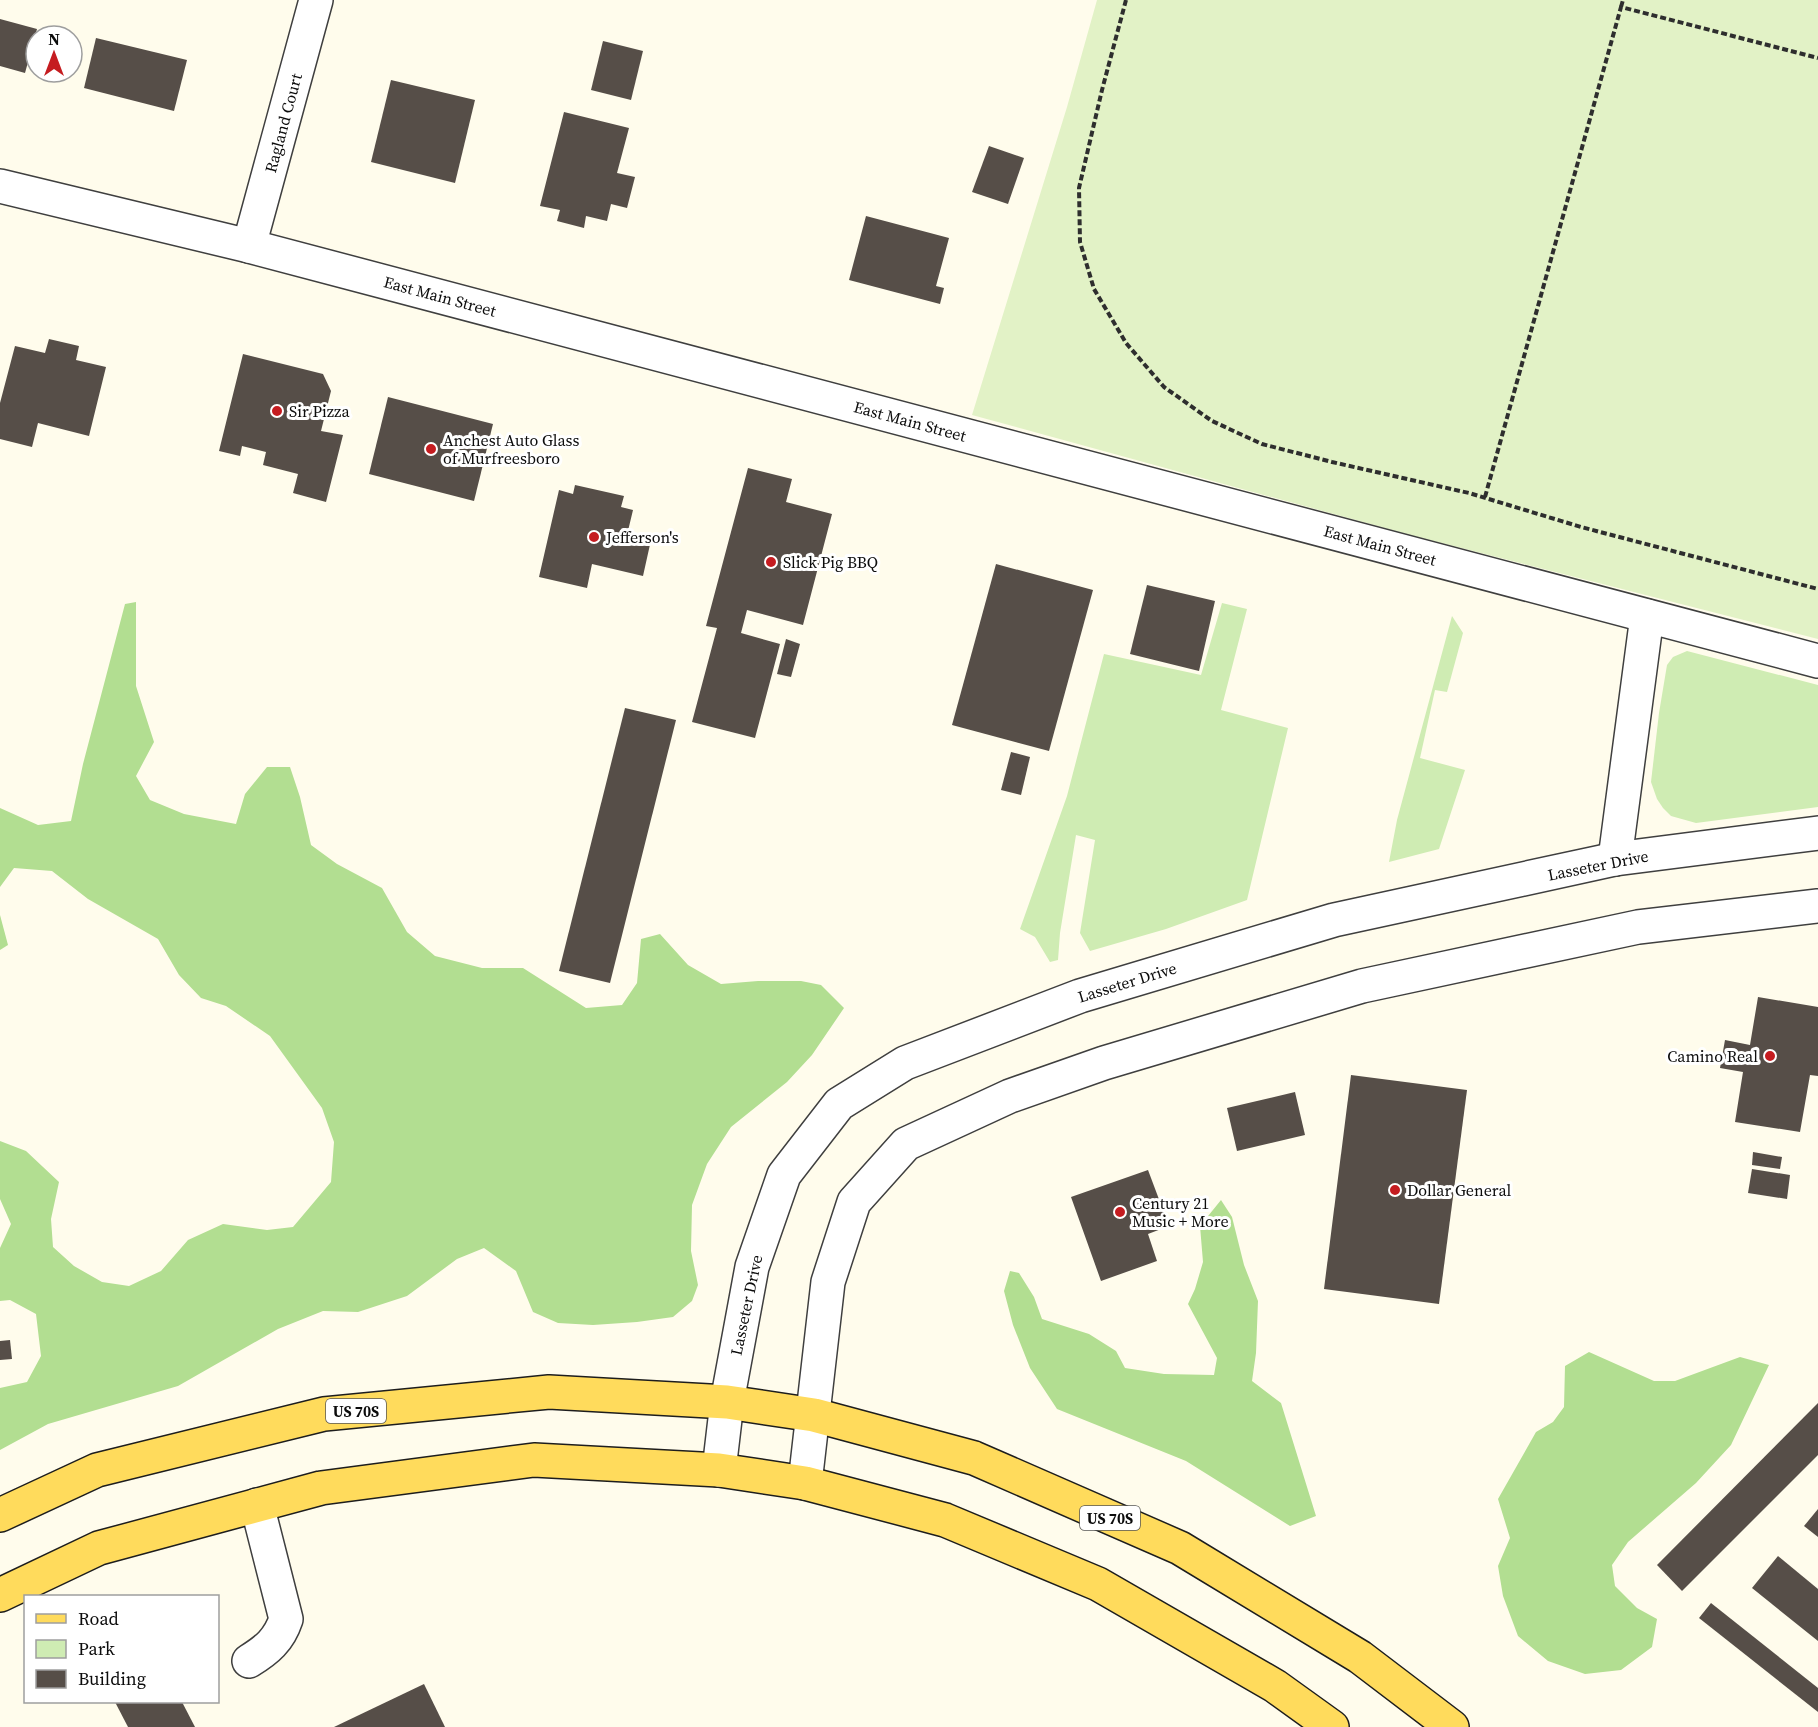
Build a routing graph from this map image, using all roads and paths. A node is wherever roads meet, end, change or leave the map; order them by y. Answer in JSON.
{"nodes":[{"id":1,"x":316,"y":0,"type":"edge"},
{"id":2,"x":1126,"y":0,"type":"edge"},
{"id":3,"x":1623,"y":0,"type":"edge"},
{"id":4,"x":1621,"y":7,"type":"junction"},
{"id":5,"x":1818,"y":58,"type":"edge"},
{"id":6,"x":0,"y":186,"type":"edge"},
{"id":7,"x":249,"y":246,"type":"junction"},
{"id":8,"x":1485,"y":497,"type":"junction"},
{"id":9,"x":1818,"y":589,"type":"edge"},
{"id":10,"x":1647,"y":616,"type":"junction"},
{"id":11,"x":1818,"y":661,"type":"edge"},
{"id":12,"x":1818,"y":833,"type":"edge"},
{"id":13,"x":1615,"y":859,"type":"junction"},
{"id":14,"x":1818,"y":906,"type":"edge"},
{"id":15,"x":727,"y":1402,"type":"junction"},
{"id":16,"x":814,"y":1415,"type":"junction"},
{"id":17,"x":719,"y":1470,"type":"junction"},
{"id":18,"x":805,"y":1483,"type":"junction"},
{"id":19,"x":257,"y":1505,"type":"junction"},
{"id":20,"x":0,"y":1515,"type":"edge"},
{"id":21,"x":0,"y":1595,"type":"edge"},
{"id":22,"x":249,"y":1660,"type":"dead end"},
{"id":23,"x":1332,"y":1727,"type":"edge"},
{"id":24,"x":1452,"y":1727,"type":"edge"}],
"edges":[{"from":1,"to":7,"type":"street","name":"Ragland Court"},
{"from":2,"to":8,"type":"path"},
{"from":3,"to":4,"type":"path"},
{"from":4,"to":5,"type":"path"},
{"from":4,"to":8,"type":"path"},
{"from":6,"to":7,"type":"street","name":"East Main Street"},
{"from":7,"to":10,"type":"street","name":"East Main Street"},
{"from":8,"to":9,"type":"path"},
{"from":10,"to":11,"type":"street","name":"East Main Street"},
{"from":10,"to":13,"type":"street"},
{"from":12,"to":13,"type":"street","name":"Lasseter Drive"},
{"from":13,"to":15,"type":"street","name":"Lasseter Drive"},
{"from":14,"to":16,"type":"street"},
{"from":15,"to":16,"type":"main road","number":"US 70S"},
{"from":15,"to":17,"type":"street","name":"Lasseter Drive"},
{"from":15,"to":20,"type":"main road","number":"US 70S"},
{"from":16,"to":18,"type":"street"},
{"from":16,"to":24,"type":"main road","number":"US 70S"},
{"from":17,"to":18,"type":"main road"},
{"from":17,"to":19,"type":"main road"},
{"from":18,"to":23,"type":"main road"},
{"from":19,"to":21,"type":"main road"},
{"from":19,"to":22,"type":"street"}]}
